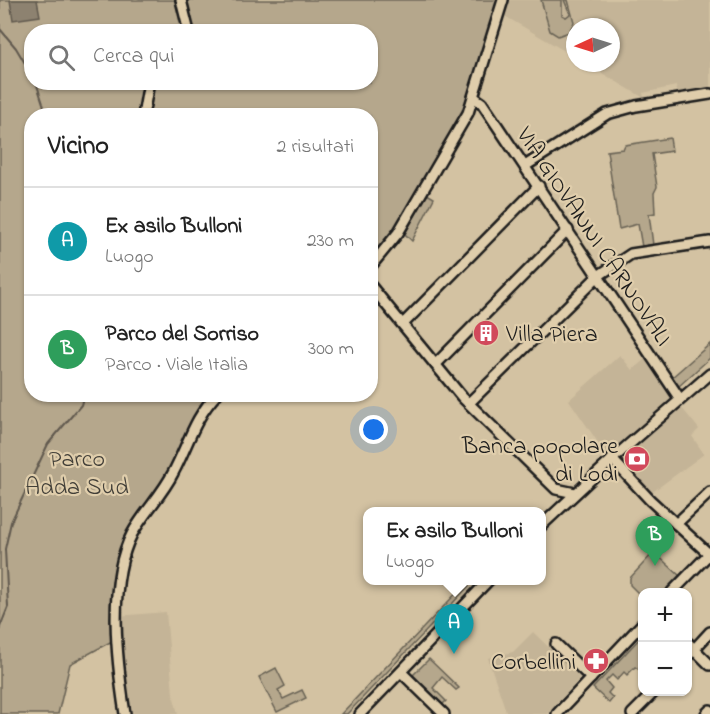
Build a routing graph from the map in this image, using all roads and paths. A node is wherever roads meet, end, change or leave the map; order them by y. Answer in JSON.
{"nodes":[{"id":1,"x":181,"y":0,"type":"edge"},
{"id":2,"x":503,"y":0,"type":"edge"},
{"id":3,"x":187,"y":24,"type":"edge"},
{"id":4,"x":148,"y":90,"type":"edge"},
{"id":5,"x":710,"y":94,"type":"edge"},
{"id":6,"x":474,"y":98,"type":"junction"},
{"id":7,"x":144,"y":108,"type":"edge"},
{"id":8,"x":525,"y":166,"type":"junction"},
{"id":9,"x":538,"y":186,"type":"junction"},
{"id":10,"x":568,"y":230,"type":"junction"},
{"id":11,"x":710,"y":242,"type":"edge"},
{"id":12,"x":378,"y":257,"type":"edge"},
{"id":13,"x":598,"y":276,"type":"junction"},
{"id":14,"x":378,"y":294,"type":"edge"},
{"id":15,"x":403,"y":324,"type":"junction"},
{"id":16,"x":436,"y":364,"type":"junction"},
{"id":17,"x":710,"y":374,"type":"edge"},
{"id":18,"x":680,"y":399,"type":"junction"},
{"id":19,"x":211,"y":402,"type":"edge"},
{"id":20,"x":469,"y":403,"type":"junction"},
{"id":21,"x":612,"y":459,"type":"junction"},
{"id":22,"x":556,"y":489,"type":"junction"},
{"id":23,"x":710,"y":492,"type":"edge"},
{"id":24,"x":575,"y":493,"type":"junction"},
{"id":25,"x":558,"y":509,"type":"junction"},
{"id":26,"x":546,"y":521,"type":"edge"},
{"id":27,"x":676,"y":524,"type":"junction"},
{"id":28,"x":709,"y":554,"type":"edge"},
{"id":29,"x":484,"y":585,"type":"edge"},
{"id":30,"x":676,"y":588,"type":"edge"},
{"id":31,"x":638,"y":628,"type":"edge"},
{"id":32,"x":710,"y":632,"type":"edge"},
{"id":33,"x":556,"y":644,"type":"dead end"},
{"id":34,"x":692,"y":647,"type":"edge"},
{"id":35,"x":692,"y":651,"type":"edge"},
{"id":36,"x":710,"y":665,"type":"edge"},
{"id":37,"x":400,"y":672,"type":"junction"},
{"id":38,"x":591,"y":678,"type":"junction"},
{"id":39,"x":650,"y":696,"type":"edge"},
{"id":40,"x":710,"y":710,"type":"edge"},
{"id":41,"x":560,"y":713,"type":"edge"},
{"id":42,"x":125,"y":714,"type":"edge"},
{"id":43,"x":360,"y":714,"type":"edge"},
{"id":44,"x":444,"y":714,"type":"edge"},
{"id":45,"x":632,"y":714,"type":"edge"},
{"id":46,"x":706,"y":714,"type":"edge"}],
"edges":[{"from":1,"to":3,"type":"street"},
{"from":2,"to":6,"type":"street"},
{"from":4,"to":7,"type":"street"},
{"from":5,"to":8,"type":"street"},
{"from":6,"to":8,"type":"street","name":"VIA GIOVANNI CARNOVALI"},
{"from":6,"to":12,"type":"street"},
{"from":8,"to":9,"type":"street","name":"VIA GIOVANNI CARNOVALI"},
{"from":9,"to":10,"type":"street","name":"VIA GIOVANNI CARNOVALI"},
{"from":9,"to":15,"type":"street"},
{"from":10,"to":13,"type":"street","name":"VIA GIOVANNI CARNOVALI"},
{"from":10,"to":16,"type":"street"},
{"from":11,"to":13,"type":"street"},
{"from":13,"to":18,"type":"street","name":"VIA GIOVANNI CARNOVALI"},
{"from":13,"to":20,"type":"street"},
{"from":14,"to":15,"type":"street"},
{"from":15,"to":16,"type":"street"},
{"from":16,"to":20,"type":"street"},
{"from":17,"to":18,"type":"street"},
{"from":18,"to":21,"type":"street"},
{"from":19,"to":42,"type":"street"},
{"from":20,"to":22,"type":"street"},
{"from":21,"to":24,"type":"street"},
{"from":21,"to":27,"type":"street"},
{"from":22,"to":24,"type":"street"},
{"from":22,"to":25,"type":"street"},
{"from":23,"to":27,"type":"street"},
{"from":24,"to":25,"type":"street"},
{"from":25,"to":26,"type":"street"},
{"from":27,"to":28,"type":"street"},
{"from":28,"to":30,"type":"street"},
{"from":29,"to":37,"type":"street"},
{"from":31,"to":38,"type":"street"},
{"from":32,"to":34,"type":"street"},
{"from":33,"to":38,"type":"street"},
{"from":35,"to":36,"type":"street"},
{"from":37,"to":43,"type":"street"},
{"from":37,"to":44,"type":"street"},
{"from":38,"to":41,"type":"street"},
{"from":39,"to":45,"type":"street"},
{"from":40,"to":46,"type":"street"}]}
